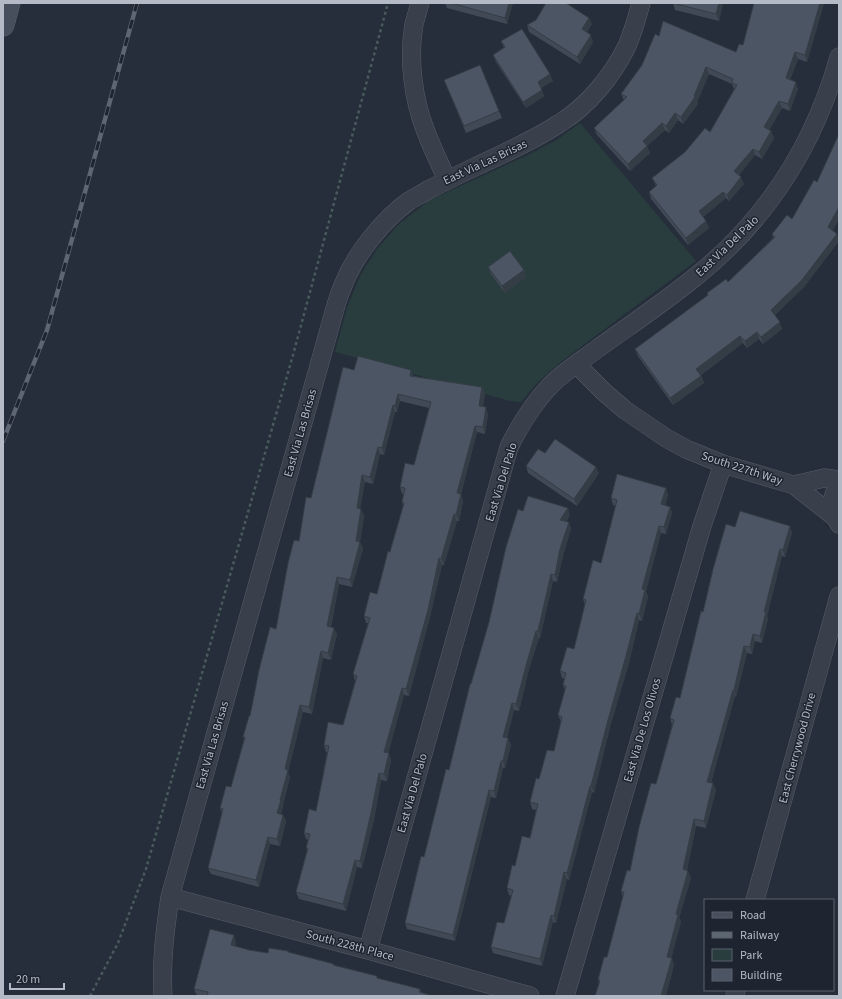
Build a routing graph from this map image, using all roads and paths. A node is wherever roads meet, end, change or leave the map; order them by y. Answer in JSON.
{"nodes":[{"id":1,"x":9,"y":3,"type":"edge"},
{"id":2,"x":388,"y":3,"type":"edge"},
{"id":3,"x":420,"y":3,"type":"edge"},
{"id":4,"x":641,"y":3,"type":"edge"},
{"id":5,"x":3,"y":25,"type":"edge"},
{"id":6,"x":839,"y":57,"type":"edge"},
{"id":7,"x":447,"y":180,"type":"junction"},
{"id":8,"x":576,"y":364,"type":"junction"},
{"id":9,"x":723,"y":464,"type":"junction"},
{"id":10,"x":839,"y":480,"type":"edge"},
{"id":11,"x":794,"y":485,"type":"junction"},
{"id":12,"x":839,"y":485,"type":"edge"},
{"id":13,"x":837,"y":521,"type":"edge"},
{"id":14,"x":839,"y":596,"type":"edge"},
{"id":15,"x":170,"y":897,"type":"junction"},
{"id":16,"x":755,"y":899,"type":"edge"},
{"id":17,"x":368,"y":950,"type":"junction"},
{"id":18,"x":90,"y":996,"type":"edge"},
{"id":19,"x":163,"y":996,"type":"edge"},
{"id":20,"x":530,"y":996,"type":"edge"},
{"id":21,"x":565,"y":996,"type":"edge"}],
"edges":[{"from":1,"to":5,"type":"main road"},
{"from":2,"to":18,"type":"path"},
{"from":3,"to":7,"type":"street"},
{"from":4,"to":7,"type":"street","name":"East Via Las Brisas"},
{"from":6,"to":8,"type":"street","name":"East Via Del Palo"},
{"from":7,"to":15,"type":"street","name":"East Via Las Brisas"},
{"from":8,"to":9,"type":"street","name":"South 227th Way"},
{"from":8,"to":17,"type":"street","name":"East Via Del Palo"},
{"from":9,"to":11,"type":"street","name":"South 227th Way"},
{"from":9,"to":21,"type":"street","name":"East Via De Los Olivos"},
{"from":10,"to":11,"type":"street","name":"South 227th Way"},
{"from":11,"to":13,"type":"street","name":"South 227th Way"},
{"from":12,"to":13,"type":"street"},
{"from":14,"to":16,"type":"street","name":"East Cherrywood Drive"},
{"from":15,"to":17,"type":"street","name":"South 228th Place"},
{"from":15,"to":19,"type":"street","name":"East Via Las Brisas"},
{"from":17,"to":20,"type":"street","name":"South 228th Place"}]}
